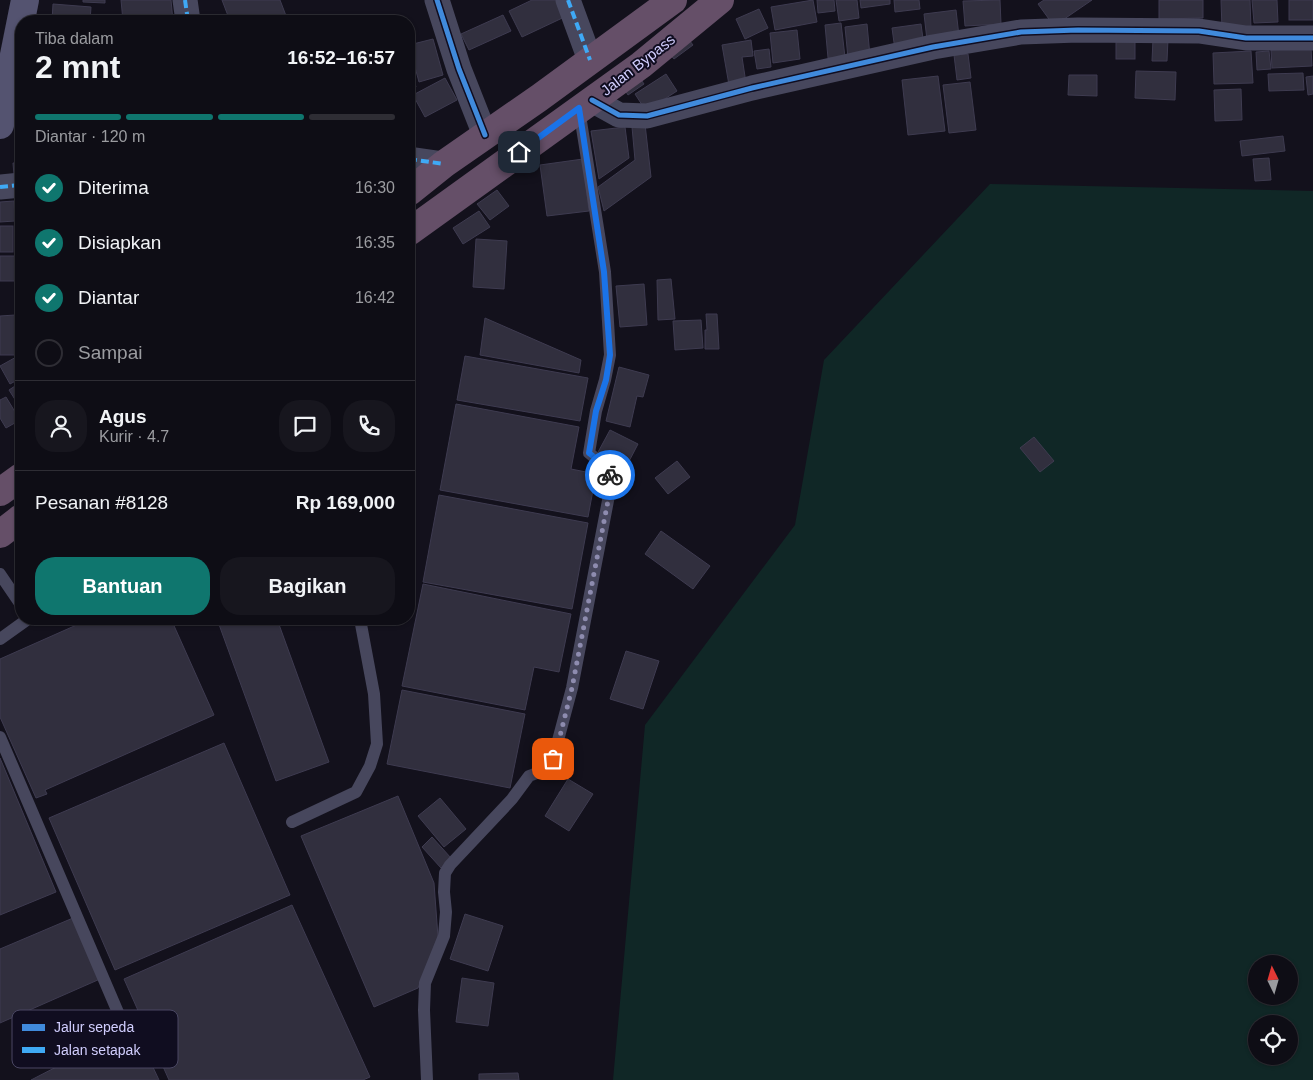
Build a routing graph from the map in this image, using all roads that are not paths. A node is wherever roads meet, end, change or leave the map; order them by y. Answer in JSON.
{"nodes":[{"id":1,"x":25,"y":0,"type":"edge"},
{"id":2,"x":185,"y":0,"type":"edge"},
{"id":3,"x":437,"y":0,"type":"edge"},
{"id":4,"x":568,"y":0,"type":"edge"},
{"id":5,"x":673,"y":0,"type":"edge"},
{"id":6,"x":720,"y":0,"type":"edge"},
{"id":7,"x":22,"y":15,"type":"edge"},
{"id":8,"x":187,"y":15,"type":"edge"},
{"id":9,"x":1313,"y":38,"type":"edge"},
{"id":10,"x":15,"y":50,"type":"edge"},
{"id":11,"x":590,"y":60,"type":"junction"},
{"id":12,"x":586,"y":104,"type":"junction"},
{"id":13,"x":0,"y":125,"type":"edge"},
{"id":14,"x":485,"y":135,"type":"junction"},
{"id":15,"x":415,"y":160,"type":"edge"},
{"id":16,"x":444,"y":164,"type":"junction"},
{"id":17,"x":15,"y":186,"type":"edge"},
{"id":18,"x":0,"y":187,"type":"edge"},
{"id":19,"x":415,"y":187,"type":"edge"},
{"id":20,"x":415,"y":228,"type":"edge"},
{"id":21,"x":15,"y":481,"type":"edge"},
{"id":22,"x":0,"y":492,"type":"edge"},
{"id":23,"x":15,"y":523,"type":"edge"},
{"id":24,"x":0,"y":534,"type":"edge"},
{"id":25,"x":0,"y":574,"type":"edge"},
{"id":26,"x":15,"y":596,"type":"edge"},
{"id":27,"x":20,"y":625,"type":"edge"},
{"id":28,"x":361,"y":625,"type":"edge"},
{"id":29,"x":0,"y":639,"type":"edge"},
{"id":30,"x":0,"y":737,"type":"edge"},
{"id":31,"x":292,"y":822,"type":"dead end"},
{"id":32,"x":117,"y":1010,"type":"edge"},
{"id":33,"x":427,"y":1080,"type":"edge"}],
"edges":[{"from":1,"to":7,"type":"main road"},
{"from":2,"to":8,"type":"street"},
{"from":3,"to":14,"type":"street"},
{"from":4,"to":11,"type":"street"},
{"from":5,"to":11,"type":"highway","name":"Jalan Bypass"},
{"from":6,"to":12,"type":"highway","name":"Jalan Bypass"},
{"from":9,"to":12,"type":"street"},
{"from":10,"to":13,"type":"main road"},
{"from":11,"to":14,"type":"highway","name":"Jalan Bypass"},
{"from":12,"to":20,"type":"highway","name":"Jalan Bypass"},
{"from":12,"to":33,"type":"lane"},
{"from":14,"to":16,"type":"highway","name":"Jalan Bypass"},
{"from":15,"to":16,"type":"street"},
{"from":16,"to":19,"type":"highway","name":"Jalan Bypass"},
{"from":17,"to":18,"type":"street"},
{"from":21,"to":22,"type":"highway"},
{"from":23,"to":24,"type":"highway"},
{"from":25,"to":26,"type":"lane"},
{"from":27,"to":29,"type":"lane"},
{"from":28,"to":31,"type":"lane"},
{"from":30,"to":32,"type":"lane"}]}
